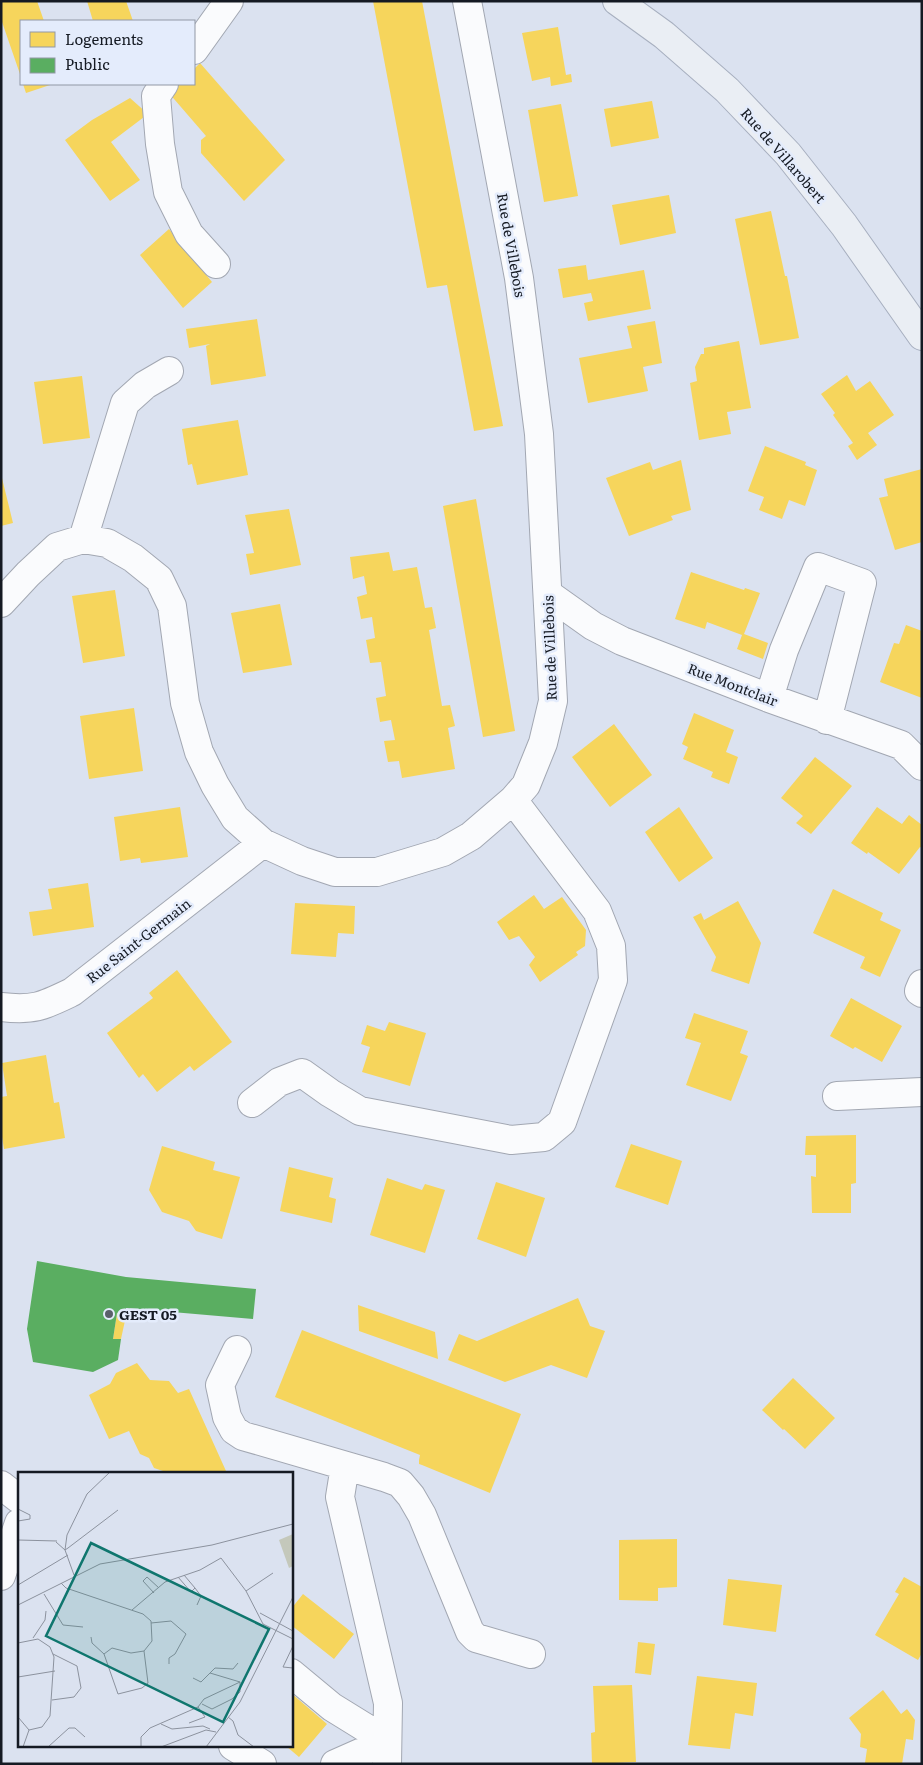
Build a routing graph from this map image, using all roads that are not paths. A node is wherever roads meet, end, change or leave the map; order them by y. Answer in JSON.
{"nodes":[{"id":1,"x":229,"y":1,"type":"edge"},
{"id":2,"x":467,"y":1,"type":"edge"},
{"id":3,"x":618,"y":1,"type":"edge"},
{"id":4,"x":195,"y":49,"type":"edge"},
{"id":5,"x":163,"y":85,"type":"edge"},
{"id":6,"x":216,"y":264,"type":"dead end"},
{"id":7,"x":922,"y":336,"type":"edge"},
{"id":8,"x":169,"y":371,"type":"dead end"},
{"id":9,"x":82,"y":539,"type":"junction"},
{"id":10,"x":548,"y":594,"type":"junction"},
{"id":11,"x":1,"y":603,"type":"edge"},
{"id":12,"x":769,"y":698,"type":"junction"},
{"id":13,"x":828,"y":720,"type":"junction"},
{"id":14,"x":922,"y":766,"type":"edge"},
{"id":15,"x":513,"y":800,"type":"junction"},
{"id":16,"x":263,"y":843,"type":"junction"},
{"id":17,"x":922,"y":984,"type":"edge"},
{"id":18,"x":922,"y":993,"type":"edge"},
{"id":19,"x":1,"y":1007,"type":"edge"},
{"id":20,"x":922,"y":1092,"type":"edge"},
{"id":21,"x":836,"y":1096,"type":"dead end"},
{"id":22,"x":252,"y":1103,"type":"dead end"},
{"id":23,"x":237,"y":1350,"type":"dead end"},
{"id":24,"x":346,"y":1466,"type":"junction"},
{"id":25,"x":1,"y":1485,"type":"edge"},
{"id":26,"x":18,"y":1498,"type":"edge"},
{"id":27,"x":18,"y":1526,"type":"edge"},
{"id":28,"x":1,"y":1576,"type":"edge"},
{"id":29,"x":531,"y":1654,"type":"dead end"},
{"id":30,"x":292,"y":1674,"type":"edge"},
{"id":31,"x":236,"y":1748,"type":"edge"},
{"id":32,"x":387,"y":1752,"type":"edge"},
{"id":33,"x":262,"y":1764,"type":"edge"},
{"id":34,"x":335,"y":1764,"type":"edge"}],
"edges":[{"from":1,"to":4,"type":"street"},
{"from":2,"to":10,"type":"street","name":"Rue de Villebois"},
{"from":3,"to":7,"type":"main road","name":"Rue de Villarobert"},
{"from":5,"to":6,"type":"street"},
{"from":8,"to":9,"type":"street"},
{"from":9,"to":11,"type":"street","name":"Rue de Villebois"},
{"from":9,"to":16,"type":"street","name":"Rue de Villebois"},
{"from":10,"to":12,"type":"street","name":"Rue Montclair"},
{"from":10,"to":15,"type":"street","name":"Rue de Villebois"},
{"from":12,"to":13,"type":"street","name":"Rue Montclair"},
{"from":12,"to":13,"type":"street"},
{"from":13,"to":14,"type":"street","name":"Rue Montclair"},
{"from":15,"to":16,"type":"street","name":"Rue de Villebois"},
{"from":15,"to":22,"type":"street"},
{"from":16,"to":19,"type":"street","name":"Rue Saint-Germain"},
{"from":17,"to":18,"type":"street"},
{"from":20,"to":21,"type":"street"},
{"from":23,"to":24,"type":"street"},
{"from":24,"to":29,"type":"street"},
{"from":24,"to":32,"type":"street"},
{"from":25,"to":26,"type":"street"},
{"from":27,"to":28,"type":"street"},
{"from":30,"to":32,"type":"street"},
{"from":31,"to":33,"type":"street"},
{"from":32,"to":34,"type":"street"}]}
